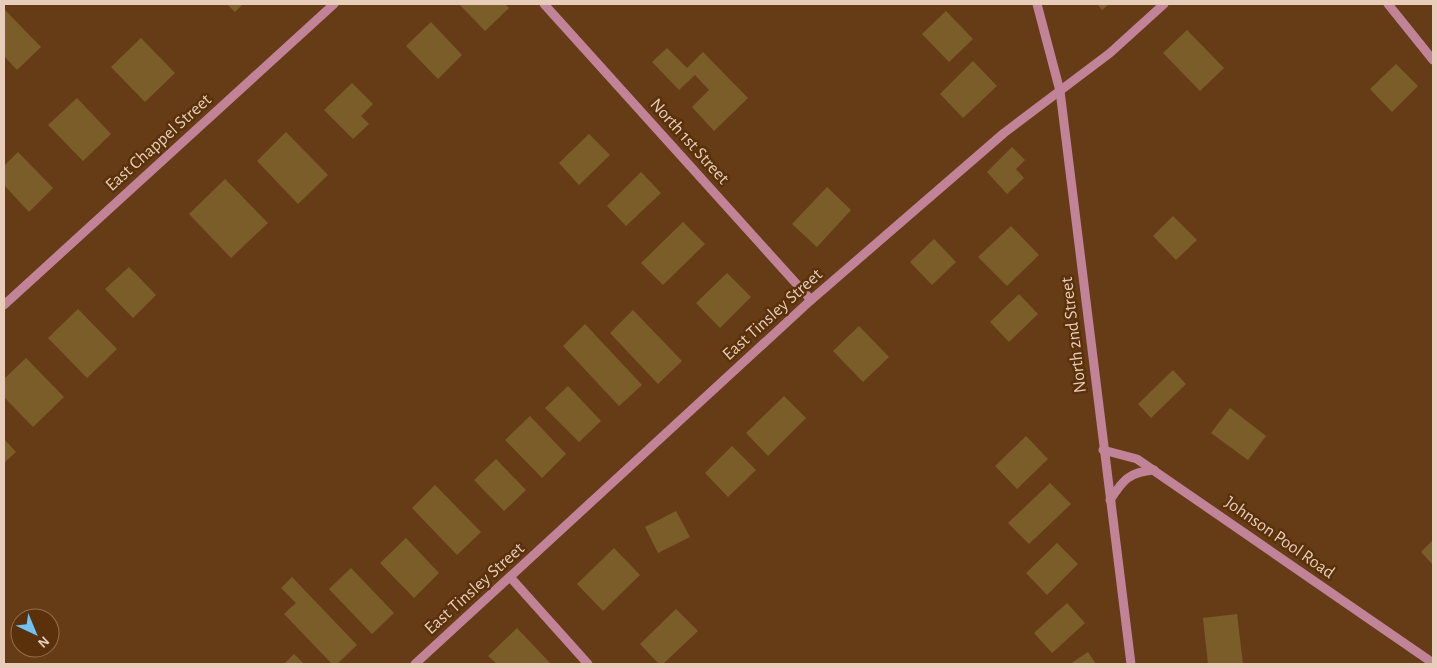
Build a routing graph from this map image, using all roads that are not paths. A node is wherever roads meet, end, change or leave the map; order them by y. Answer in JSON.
{"nodes":[{"id":1,"x":334,"y":4,"type":"edge"},
{"id":2,"x":544,"y":4,"type":"edge"},
{"id":3,"x":1037,"y":4,"type":"edge"},
{"id":4,"x":1164,"y":4,"type":"edge"},
{"id":5,"x":1388,"y":4,"type":"edge"},
{"id":6,"x":1433,"y":60,"type":"edge"},
{"id":7,"x":1060,"y":91,"type":"junction"},
{"id":8,"x":811,"y":300,"type":"junction"},
{"id":9,"x":4,"y":305,"type":"edge"},
{"id":10,"x":1104,"y":450,"type":"junction"},
{"id":11,"x":1154,"y":470,"type":"junction"},
{"id":12,"x":1110,"y":500,"type":"junction"},
{"id":13,"x":510,"y":577,"type":"junction"},
{"id":14,"x":1433,"y":663,"type":"edge"},
{"id":15,"x":415,"y":664,"type":"edge"},
{"id":16,"x":588,"y":664,"type":"edge"},
{"id":17,"x":1131,"y":664,"type":"edge"}],
"edges":[{"from":1,"to":9,"type":"street","name":"East Chappel Street"},
{"from":2,"to":8,"type":"street","name":"North 1st Street"},
{"from":3,"to":7,"type":"street","name":"North 2nd Street"},
{"from":4,"to":7,"type":"street","name":"East Tinsley Street"},
{"from":5,"to":6,"type":"street"},
{"from":7,"to":8,"type":"street","name":"East Tinsley Street"},
{"from":7,"to":10,"type":"street","name":"North 2nd Street"},
{"from":8,"to":13,"type":"street","name":"East Tinsley Street"},
{"from":10,"to":11,"type":"street","name":"Johnson Pool Road"},
{"from":10,"to":12,"type":"street","name":"North 2nd Street"},
{"from":11,"to":12,"type":"street"},
{"from":11,"to":14,"type":"street","name":"Johnson Pool Road"},
{"from":12,"to":17,"type":"street","name":"North 2nd Street"},
{"from":13,"to":15,"type":"street","name":"East Tinsley Street"},
{"from":13,"to":16,"type":"street"}]}
